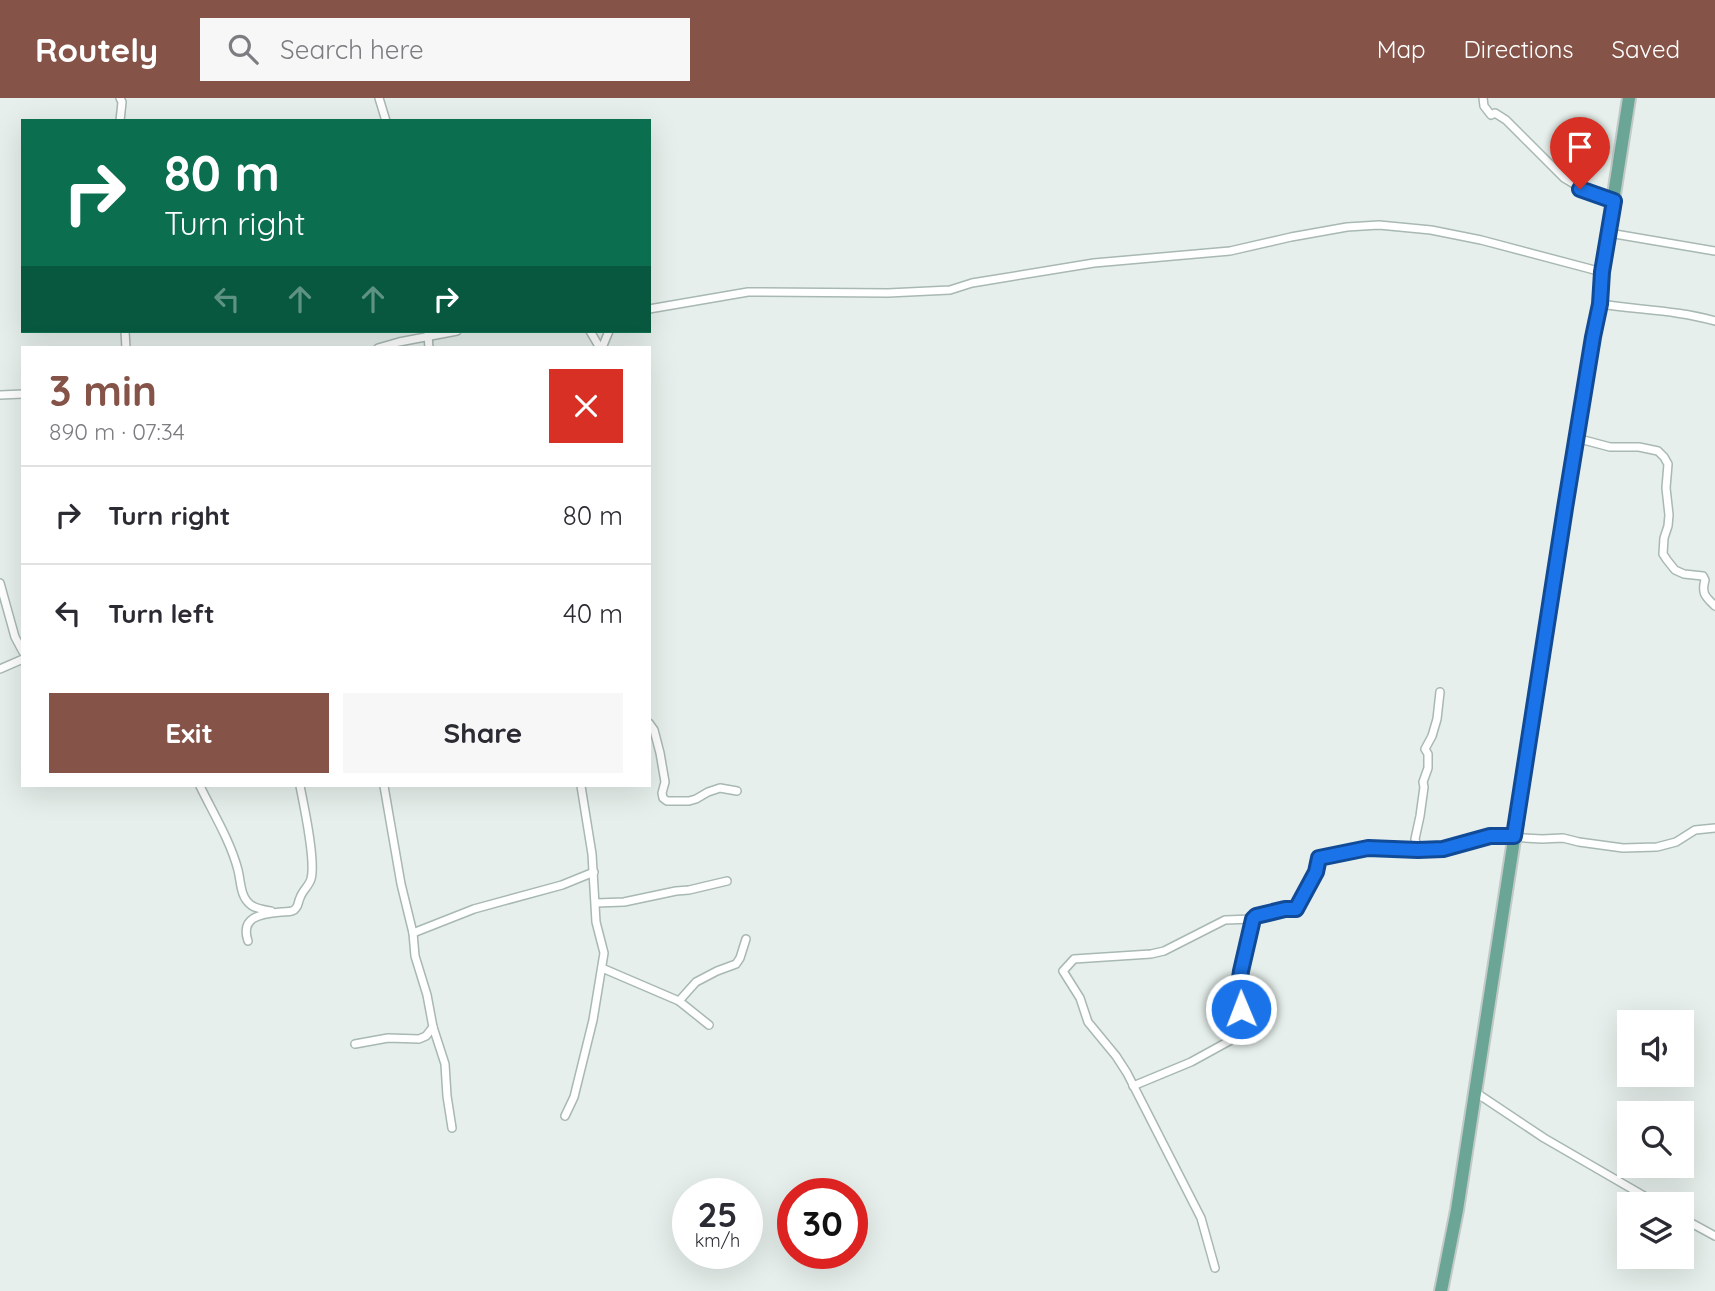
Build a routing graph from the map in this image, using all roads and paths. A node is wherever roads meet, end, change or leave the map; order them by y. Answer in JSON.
{"nodes":[{"id":1,"x":120,"y":98,"type":"edge"},
{"id":2,"x":379,"y":98,"type":"edge"},
{"id":3,"x":1483,"y":98,"type":"edge"},
{"id":4,"x":1629,"y":98,"type":"edge"},
{"id":5,"x":120,"y":119,"type":"edge"},
{"id":6,"x":385,"y":119,"type":"edge"},
{"id":7,"x":1614,"y":201,"type":"junction"},
{"id":8,"x":1609,"y":233,"type":"junction"},
{"id":9,"x":1715,"y":251,"type":"edge"},
{"id":10,"x":1602,"y":272,"type":"junction"},
{"id":11,"x":1600,"y":304,"type":"junction"},
{"id":12,"x":651,"y":309,"type":"edge"},
{"id":13,"x":1715,"y":321,"type":"edge"},
{"id":14,"x":397,"y":333,"type":"edge"},
{"id":15,"x":442,"y":333,"type":"edge"},
{"id":16,"x":428,"y":335,"type":"junction"},
{"id":17,"x":398,"y":342,"type":"junction"},
{"id":18,"x":385,"y":346,"type":"edge"},
{"id":19,"x":429,"y":346,"type":"edge"},
{"id":20,"x":21,"y":394,"type":"edge"},
{"id":21,"x":0,"y":395,"type":"edge"},
{"id":22,"x":1577,"y":438,"type":"junction"},
{"id":23,"x":0,"y":583,"type":"edge"},
{"id":24,"x":1715,"y":606,"type":"edge"},
{"id":25,"x":21,"y":648,"type":"edge"},
{"id":26,"x":21,"y":660,"type":"edge"},
{"id":27,"x":0,"y":669,"type":"edge"},
{"id":28,"x":1440,"y":692,"type":"dead end"},
{"id":29,"x":651,"y":726,"type":"edge"},
{"id":30,"x":200,"y":787,"type":"edge"},
{"id":31,"x":300,"y":787,"type":"edge"},
{"id":32,"x":384,"y":787,"type":"edge"},
{"id":33,"x":581,"y":787,"type":"edge"},
{"id":34,"x":737,"y":791,"type":"dead end"},
{"id":35,"x":1715,"y":828,"type":"edge"},
{"id":36,"x":1514,"y":836,"type":"junction"},
{"id":37,"x":1418,"y":850,"type":"junction"},
{"id":38,"x":594,"y":872,"type":"junction"},
{"id":39,"x":727,"y":881,"type":"dead end"},
{"id":40,"x":596,"y":903,"type":"junction"},
{"id":41,"x":279,"y":912,"type":"junction"},
{"id":42,"x":1253,"y":919,"type":"junction"},
{"id":43,"x":413,"y":933,"type":"junction"},
{"id":44,"x":746,"y":939,"type":"dead end"},
{"id":45,"x":248,"y":941,"type":"dead end"},
{"id":46,"x":602,"y":968,"type":"junction"},
{"id":47,"x":679,"y":1001,"type":"junction"},
{"id":48,"x":709,"y":1025,"type":"dead end"},
{"id":49,"x":433,"y":1027,"type":"junction"},
{"id":50,"x":355,"y":1044,"type":"dead end"},
{"id":51,"x":1133,"y":1086,"type":"junction"},
{"id":52,"x":1475,"y":1092,"type":"junction"},
{"id":53,"x":565,"y":1116,"type":"dead end"},
{"id":54,"x":452,"y":1128,"type":"dead end"},
{"id":55,"x":1637,"y":1192,"type":"edge"},
{"id":56,"x":1694,"y":1225,"type":"edge"},
{"id":57,"x":1715,"y":1236,"type":"edge"},
{"id":58,"x":1215,"y":1268,"type":"dead end"},
{"id":59,"x":1441,"y":1291,"type":"edge"}],
"edges":[{"from":1,"to":5,"type":"street"},
{"from":2,"to":6,"type":"street"},
{"from":3,"to":7,"type":"street"},
{"from":4,"to":7,"type":"main road"},
{"from":7,"to":8,"type":"main road"},
{"from":8,"to":9,"type":"street"},
{"from":8,"to":10,"type":"main road"},
{"from":10,"to":11,"type":"main road"},
{"from":10,"to":12,"type":"street"},
{"from":11,"to":13,"type":"street"},
{"from":11,"to":22,"type":"main road"},
{"from":14,"to":17,"type":"street"},
{"from":15,"to":16,"type":"street"},
{"from":16,"to":17,"type":"street"},
{"from":16,"to":19,"type":"street"},
{"from":17,"to":18,"type":"street"},
{"from":20,"to":21,"type":"street"},
{"from":22,"to":24,"type":"street"},
{"from":22,"to":36,"type":"main road"},
{"from":23,"to":25,"type":"street"},
{"from":26,"to":27,"type":"street"},
{"from":28,"to":37,"type":"street"},
{"from":29,"to":34,"type":"street"},
{"from":30,"to":41,"type":"street"},
{"from":31,"to":41,"type":"street"},
{"from":32,"to":43,"type":"street"},
{"from":33,"to":38,"type":"street"},
{"from":35,"to":36,"type":"street"},
{"from":36,"to":37,"type":"street"},
{"from":36,"to":52,"type":"main road"},
{"from":37,"to":42,"type":"street"},
{"from":38,"to":40,"type":"street"},
{"from":38,"to":43,"type":"street"},
{"from":39,"to":40,"type":"street"},
{"from":40,"to":46,"type":"street"},
{"from":41,"to":45,"type":"street"},
{"from":42,"to":51,"type":"street"},
{"from":42,"to":51,"type":"street"},
{"from":43,"to":49,"type":"street"},
{"from":44,"to":47,"type":"street"},
{"from":46,"to":47,"type":"street"},
{"from":46,"to":53,"type":"street"},
{"from":47,"to":48,"type":"street"},
{"from":49,"to":50,"type":"street"},
{"from":49,"to":54,"type":"street"},
{"from":51,"to":58,"type":"street"},
{"from":52,"to":55,"type":"street"},
{"from":52,"to":59,"type":"main road"},
{"from":56,"to":57,"type":"street"}]}
